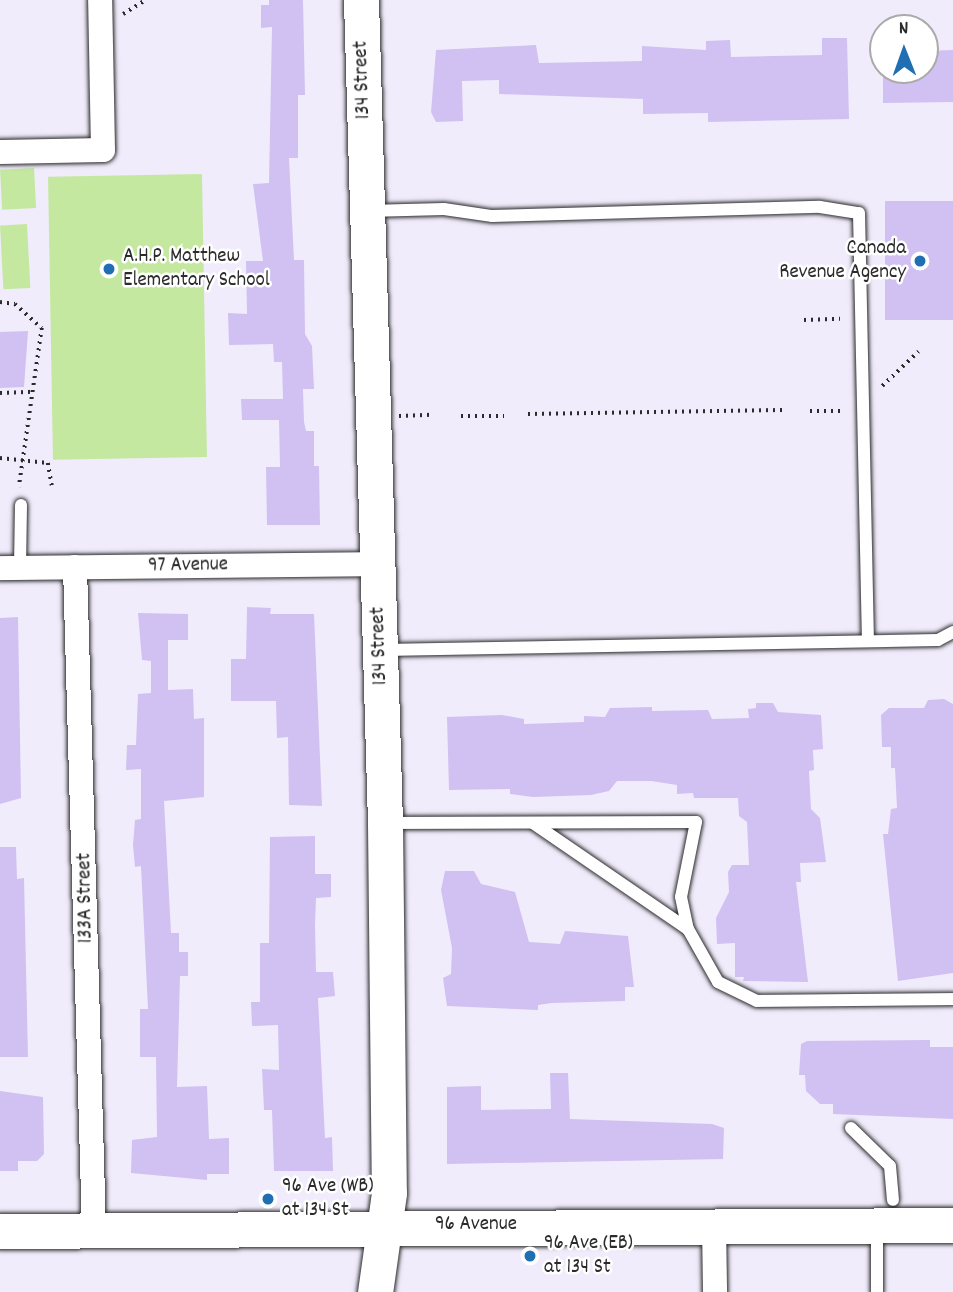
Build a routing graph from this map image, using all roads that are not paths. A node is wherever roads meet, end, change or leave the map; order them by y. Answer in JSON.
{"nodes":[{"id":1,"x":100,"y":0,"type":"edge"},
{"id":2,"x":361,"y":0,"type":"edge"},
{"id":3,"x":0,"y":152,"type":"edge"},
{"id":4,"x":368,"y":211,"type":"junction"},
{"id":5,"x":21,"y":505,"type":"dead end"},
{"id":6,"x":377,"y":564,"type":"junction"},
{"id":7,"x":75,"y":567,"type":"junction"},
{"id":8,"x":10,"y":568,"type":"edge"},
{"id":9,"x":953,"y":632,"type":"edge"},
{"id":10,"x":868,"y":641,"type":"junction"},
{"id":11,"x":380,"y":650,"type":"junction"},
{"id":12,"x":385,"y":823,"type":"junction"},
{"id":13,"x":533,"y":823,"type":"junction"},
{"id":14,"x":688,"y":929,"type":"junction"},
{"id":15,"x":953,"y":999,"type":"edge"},
{"id":16,"x":852,"y":1128,"type":"dead end"},
{"id":17,"x":885,"y":1212,"type":"junction"},
{"id":18,"x":384,"y":1225,"type":"junction"},
{"id":19,"x":714,"y":1225,"type":"junction"},
{"id":20,"x":953,"y":1225,"type":"edge"},
{"id":21,"x":94,"y":1230,"type":"junction"},
{"id":22,"x":0,"y":1231,"type":"edge"},
{"id":23,"x":375,"y":1292,"type":"edge"},
{"id":24,"x":716,"y":1292,"type":"edge"},
{"id":25,"x":877,"y":1292,"type":"edge"}],
"edges":[{"from":1,"to":3,"type":"street"},
{"from":2,"to":4,"type":"street","name":"134 Street"},
{"from":4,"to":6,"type":"street","name":"134 Street"},
{"from":4,"to":10,"type":"lane"},
{"from":5,"to":8,"type":"lane"},
{"from":6,"to":7,"type":"street","name":"97 Avenue"},
{"from":6,"to":11,"type":"street","name":"134 Street"},
{"from":7,"to":8,"type":"street","name":"97 Avenue"},
{"from":7,"to":21,"type":"street","name":"133A Street"},
{"from":9,"to":10,"type":"lane"},
{"from":10,"to":11,"type":"lane"},
{"from":11,"to":12,"type":"street","name":"134 Street"},
{"from":12,"to":13,"type":"lane"},
{"from":12,"to":18,"type":"street","name":"134 Street"},
{"from":13,"to":14,"type":"lane"},
{"from":13,"to":14,"type":"lane"},
{"from":14,"to":15,"type":"lane"},
{"from":16,"to":17,"type":"lane"},
{"from":17,"to":19,"type":"street","name":"96 Avenue"},
{"from":17,"to":20,"type":"street","name":"96 Avenue"},
{"from":17,"to":25,"type":"lane"},
{"from":18,"to":19,"type":"street","name":"96 Avenue"},
{"from":18,"to":21,"type":"street","name":"96 Avenue"},
{"from":18,"to":23,"type":"street","name":"134 Street"},
{"from":19,"to":24,"type":"street"},
{"from":21,"to":22,"type":"street","name":"96 Avenue"}]}
